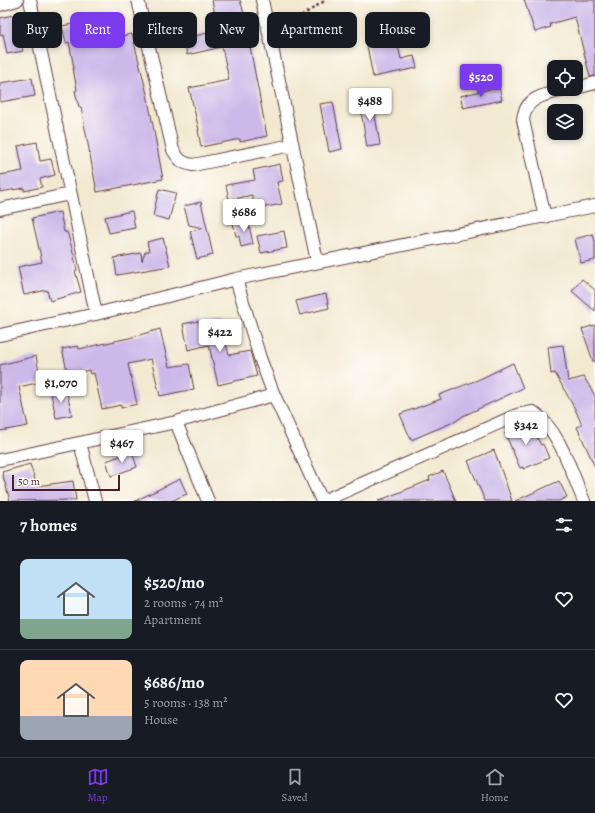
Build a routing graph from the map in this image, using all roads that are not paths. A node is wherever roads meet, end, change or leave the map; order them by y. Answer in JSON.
{"nodes":[{"id":1,"x":17,"y":0,"type":"edge"},
{"id":2,"x":30,"y":0,"type":"edge"},
{"id":3,"x":138,"y":0,"type":"edge"},
{"id":4,"x":262,"y":0,"type":"edge"},
{"id":5,"x":0,"y":5,"type":"edge"},
{"id":6,"x":595,"y":83,"type":"edge"},
{"id":7,"x":583,"y":86,"type":"edge"},
{"id":8,"x":547,"y":94,"type":"edge"},
{"id":9,"x":292,"y":145,"type":"junction"},
{"id":10,"x":70,"y":194,"type":"junction"},
{"id":11,"x":595,"y":206,"type":"edge"},
{"id":12,"x":0,"y":209,"type":"edge"},
{"id":13,"x":545,"y":217,"type":"junction"},
{"id":14,"x":317,"y":261,"type":"junction"},
{"id":15,"x":236,"y":279,"type":"junction"},
{"id":16,"x":96,"y":314,"type":"junction"},
{"id":17,"x":0,"y":335,"type":"edge"},
{"id":18,"x":274,"y":394,"type":"junction"},
{"id":19,"x":176,"y":422,"type":"junction"},
{"id":20,"x":80,"y":443,"type":"junction"},
{"id":21,"x":0,"y":460,"type":"edge"},
{"id":22,"x":95,"y":501,"type":"edge"},
{"id":23,"x":208,"y":501,"type":"edge"},
{"id":24,"x":323,"y":501,"type":"edge"},
{"id":25,"x":584,"y":501,"type":"edge"}],
"edges":[{"from":1,"to":5,"type":"street"},
{"from":2,"to":10,"type":"street"},
{"from":3,"to":9,"type":"street"},
{"from":4,"to":9,"type":"street"},
{"from":6,"to":7,"type":"street"},
{"from":8,"to":13,"type":"street"},
{"from":9,"to":14,"type":"street"},
{"from":10,"to":12,"type":"street"},
{"from":10,"to":16,"type":"street"},
{"from":11,"to":13,"type":"street"},
{"from":13,"to":14,"type":"street"},
{"from":14,"to":15,"type":"street"},
{"from":15,"to":16,"type":"street"},
{"from":15,"to":18,"type":"street"},
{"from":16,"to":17,"type":"street"},
{"from":18,"to":19,"type":"street"},
{"from":18,"to":24,"type":"street"},
{"from":19,"to":20,"type":"street"},
{"from":19,"to":23,"type":"street"},
{"from":20,"to":21,"type":"street"},
{"from":20,"to":22,"type":"street"},
{"from":24,"to":25,"type":"street"}]}
